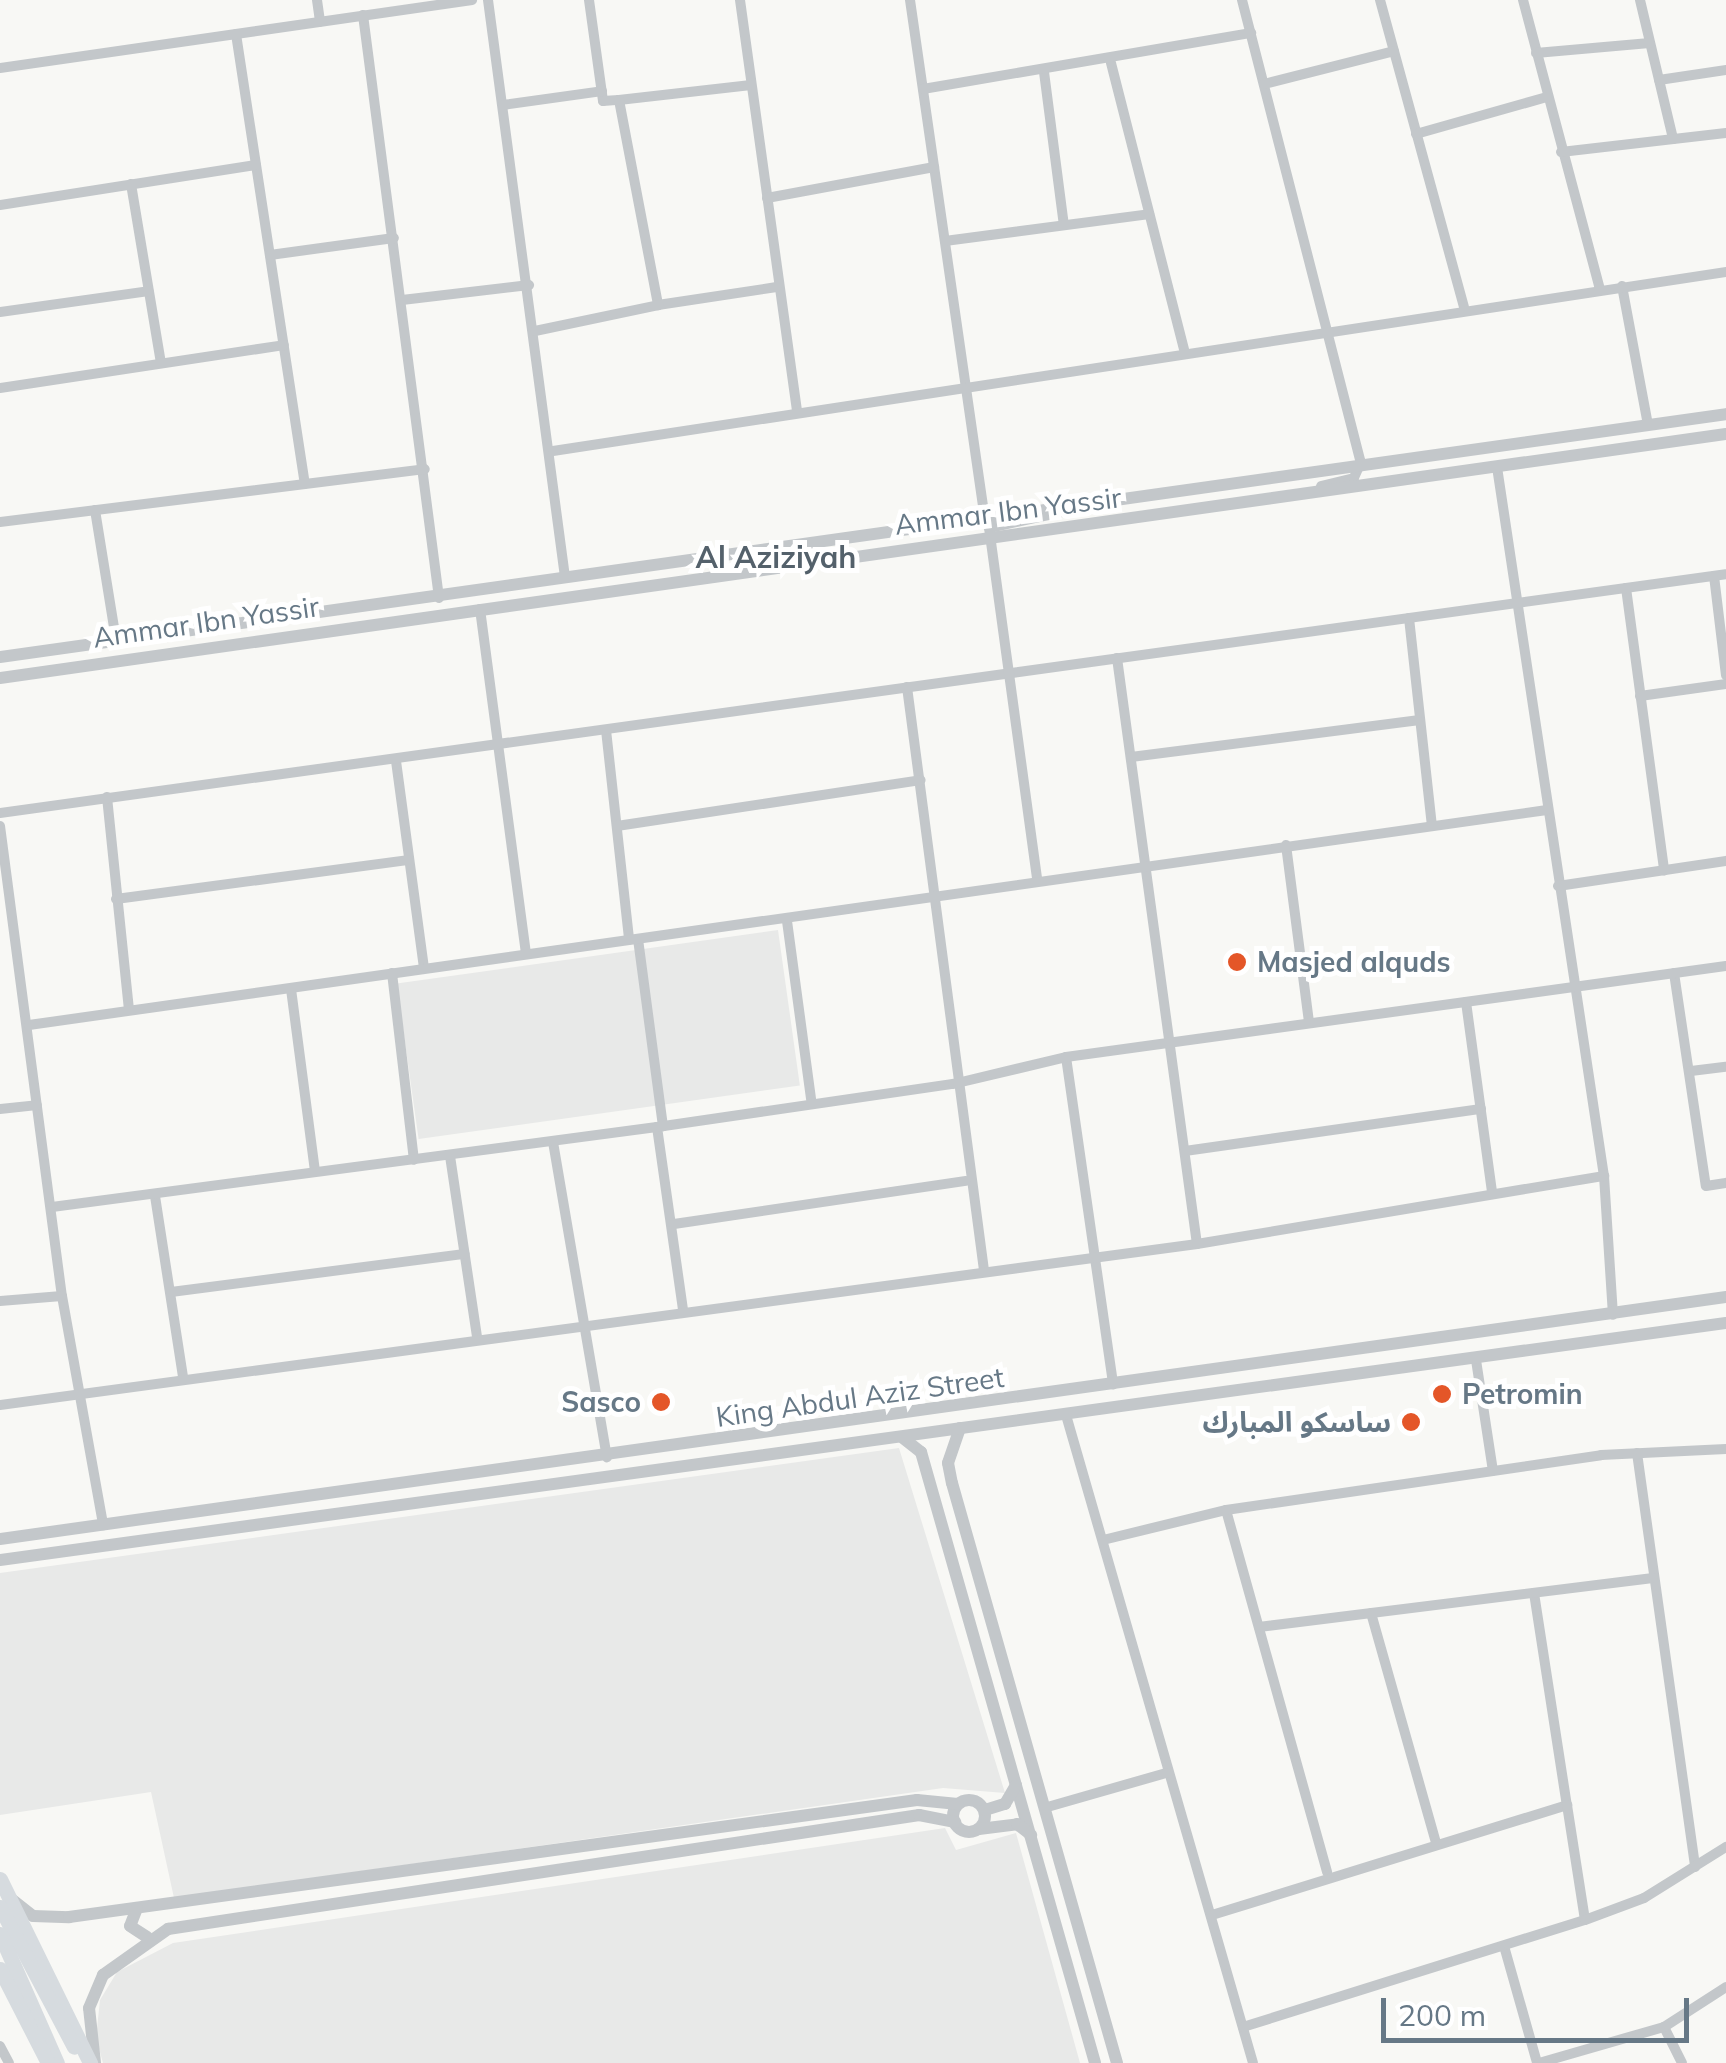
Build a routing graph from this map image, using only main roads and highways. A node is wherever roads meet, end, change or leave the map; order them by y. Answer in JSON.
{"nodes":[{"id":1,"x":0,"y":1878,"type":"edge"},
{"id":2,"x":5,"y":1902,"type":"edge"},
{"id":3,"x":0,"y":1934,"type":"edge"},
{"id":4,"x":0,"y":1969,"type":"edge"},
{"id":5,"x":44,"y":2012,"type":"junction"},
{"id":6,"x":48,"y":2063,"type":"edge"},
{"id":7,"x":57,"y":2063,"type":"edge"},
{"id":8,"x":90,"y":2063,"type":"edge"}],
"edges":[{"from":1,"to":2,"type":"main road"},
{"from":2,"to":5,"type":"main road"},
{"from":2,"to":8,"type":"main road"},
{"from":3,"to":5,"type":"main road"},
{"from":4,"to":6,"type":"main road"},
{"from":5,"to":7,"type":"main road"},
{"from":5,"to":8,"type":"main road"}]}
